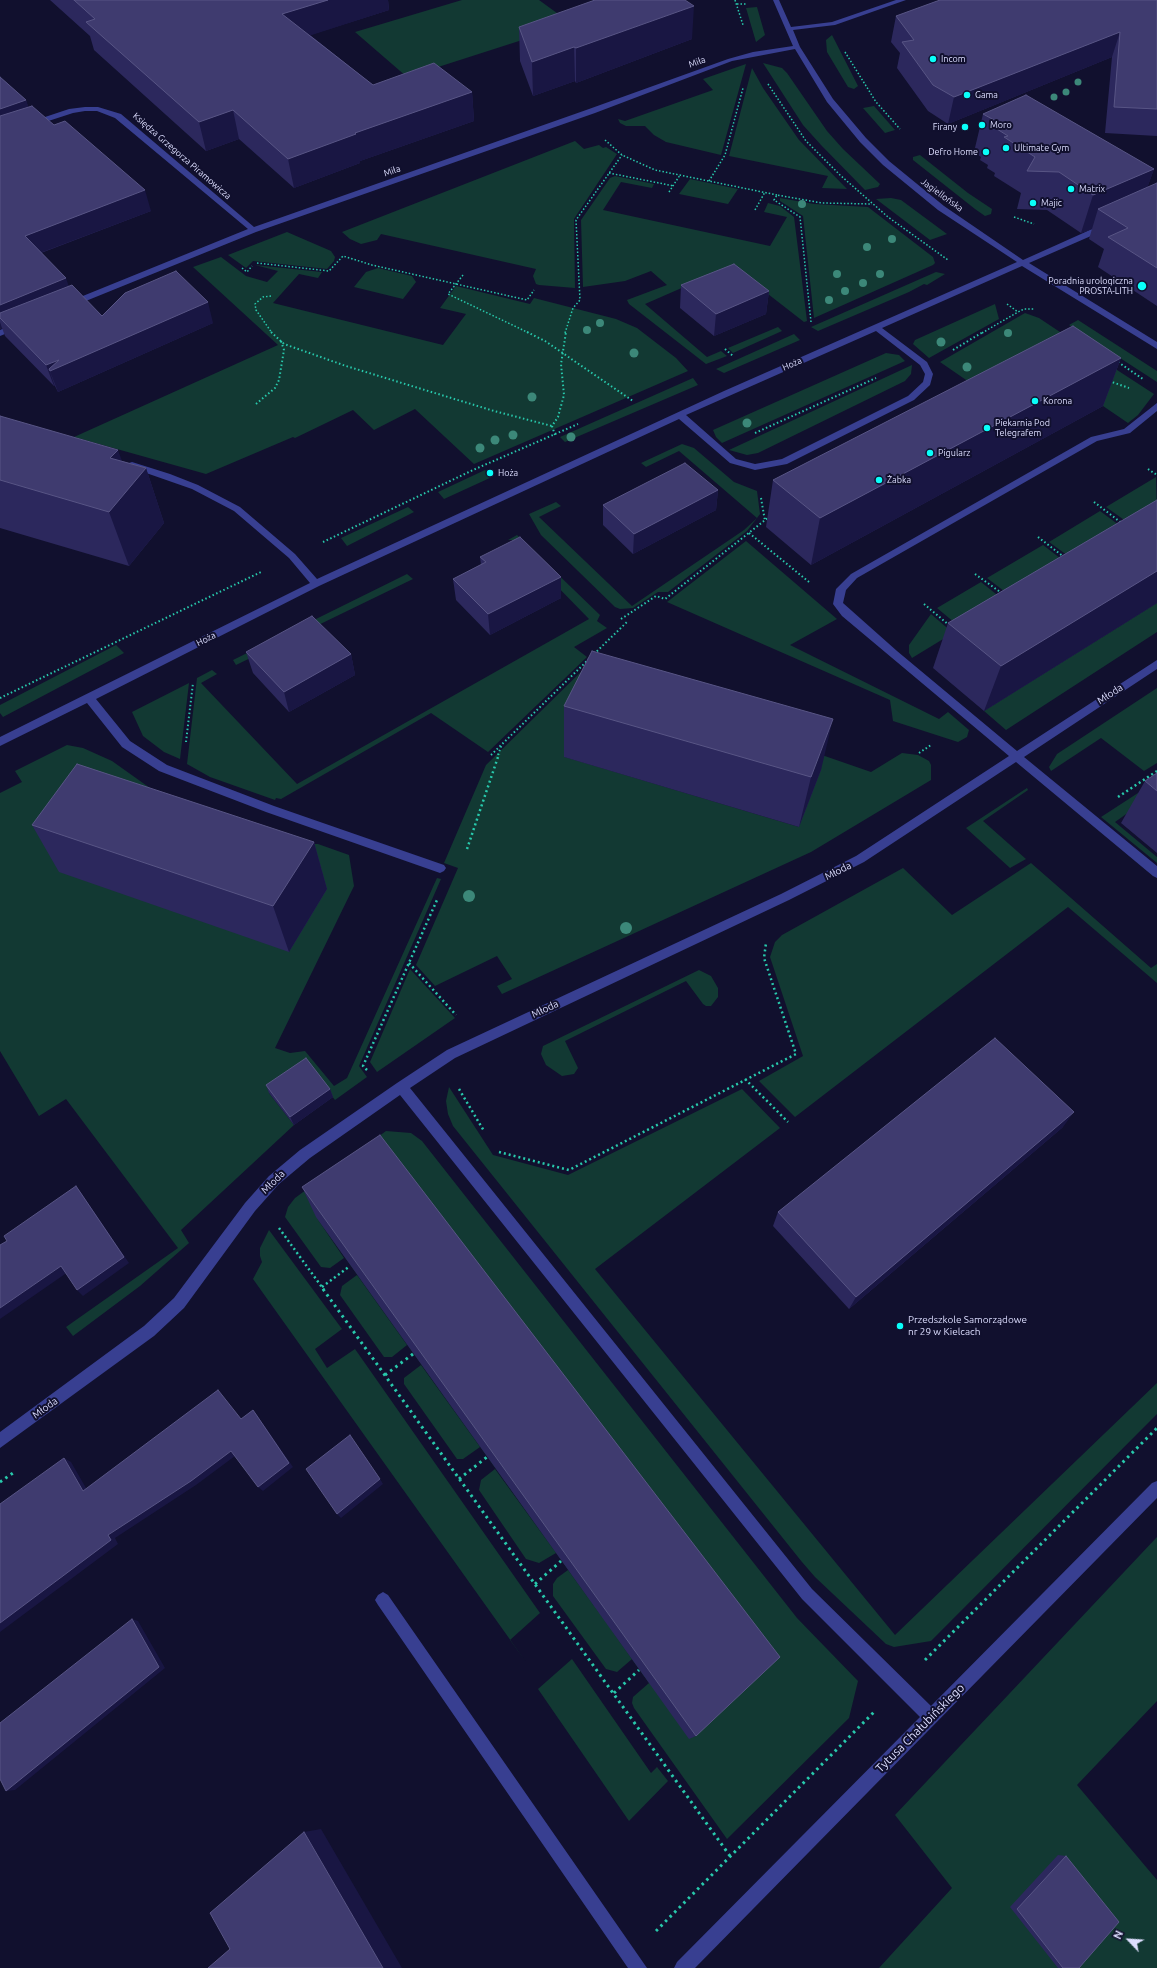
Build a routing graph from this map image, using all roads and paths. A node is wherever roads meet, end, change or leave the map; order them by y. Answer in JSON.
{"nodes":[{"id":1,"x":735,"y":0,"type":"edge"},
{"id":2,"x":776,"y":0,"type":"edge"},
{"id":3,"x":903,"y":0,"type":"edge"},
{"id":4,"x":788,"y":29,"type":"junction"},
{"id":5,"x":745,"y":31,"type":"dead end"},
{"id":6,"x":797,"y":47,"type":"junction"},
{"id":7,"x":844,"y":51,"type":"dead end"},
{"id":8,"x":745,"y":81,"type":"dead end"},
{"id":9,"x":767,"y":83,"type":"dead end"},
{"id":10,"x":28,"y":126,"type":"edge"},
{"id":11,"x":901,"y":130,"type":"dead end"},
{"id":12,"x":602,"y":137,"type":"dead end"},
{"id":13,"x":622,"y":155,"type":"junction"},
{"id":14,"x":609,"y":173,"type":"junction"},
{"id":15,"x":680,"y":175,"type":"junction"},
{"id":16,"x":709,"y":181,"type":"junction"},
{"id":17,"x":674,"y":186,"type":"junction"},
{"id":18,"x":669,"y":192,"type":"dead end"},
{"id":19,"x":765,"y":192,"type":"junction"},
{"id":20,"x":777,"y":195,"type":"junction"},
{"id":21,"x":873,"y":204,"type":"junction"},
{"id":22,"x":755,"y":210,"type":"dead end"},
{"id":23,"x":1010,"y":216,"type":"dead end"},
{"id":24,"x":1111,"y":224,"type":"edge"},
{"id":25,"x":1037,"y":225,"type":"dead end"},
{"id":26,"x":253,"y":230,"type":"junction"},
{"id":27,"x":213,"y":246,"type":"junction"},
{"id":28,"x":952,"y":263,"type":"dead end"},
{"id":29,"x":1023,"y":263,"type":"junction"},
{"id":30,"x":463,"y":274,"type":"dead end"},
{"id":31,"x":456,"y":284,"type":"junction"},
{"id":32,"x":534,"y":290,"type":"dead end"},
{"id":33,"x":271,"y":296,"type":"dead end"},
{"id":34,"x":1003,"y":301,"type":"dead end"},
{"id":35,"x":66,"y":306,"type":"edge"},
{"id":36,"x":1038,"y":310,"type":"dead end"},
{"id":37,"x":1018,"y":312,"type":"junction"},
{"id":38,"x":29,"y":321,"type":"edge"},
{"id":39,"x":811,"y":323,"type":"dead end"},
{"id":40,"x":876,"y":327,"type":"junction"},
{"id":41,"x":0,"y":333,"type":"edge"},
{"id":42,"x":281,"y":341,"type":"junction"},
{"id":43,"x":1157,"y":346,"type":"edge"},
{"id":44,"x":725,"y":349,"type":"dead end"},
{"id":45,"x":950,"y":352,"type":"dead end"},
{"id":46,"x":562,"y":354,"type":"junction"},
{"id":47,"x":733,"y":356,"type":"dead end"},
{"id":48,"x":1118,"y":362,"type":"dead end"},
{"id":49,"x":881,"y":375,"type":"dead end"},
{"id":50,"x":1105,"y":380,"type":"edge"},
{"id":51,"x":1144,"y":380,"type":"dead end"},
{"id":52,"x":1132,"y":390,"type":"dead end"},
{"id":53,"x":633,"y":401,"type":"dead end"},
{"id":54,"x":256,"y":404,"type":"dead end"},
{"id":55,"x":1157,"y":406,"type":"edge"},
{"id":56,"x":680,"y":416,"type":"junction"},
{"id":57,"x":552,"y":426,"type":"junction"},
{"id":58,"x":754,"y":434,"type":"dead end"},
{"id":59,"x":555,"y":435,"type":"dead end"},
{"id":60,"x":122,"y":462,"type":"edge"},
{"id":61,"x":1148,"y":469,"type":"dead end"},
{"id":62,"x":1157,"y":475,"type":"edge"},
{"id":63,"x":1094,"y":502,"type":"dead end"},
{"id":64,"x":770,"y":516,"type":"dead end"},
{"id":65,"x":1129,"y":528,"type":"edge"},
{"id":66,"x":749,"y":533,"type":"junction"},
{"id":67,"x":1038,"y":537,"type":"dead end"},
{"id":68,"x":1066,"y":558,"type":"edge"},
{"id":69,"x":975,"y":574,"type":"dead end"},
{"id":70,"x":316,"y":584,"type":"junction"},
{"id":71,"x":838,"y":598,"type":"junction"},
{"id":72,"x":1009,"y":599,"type":"edge"},
{"id":73,"x":924,"y":604,"type":"dead end"},
{"id":74,"x":621,"y":619,"type":"dead end"},
{"id":75,"x":627,"y":622,"type":"dead end"},
{"id":76,"x":955,"y":629,"type":"edge"},
{"id":77,"x":1157,"y":664,"type":"edge"},
{"id":78,"x":194,"y":676,"type":"dead end"},
{"id":79,"x":89,"y":698,"type":"junction"},
{"id":80,"x":0,"y":742,"type":"edge"},
{"id":81,"x":502,"y":744,"type":"junction"},
{"id":82,"x":931,"y":745,"type":"dead end"},
{"id":83,"x":919,"y":753,"type":"dead end"},
{"id":84,"x":491,"y":755,"type":"dead end"},
{"id":85,"x":1017,"y":755,"type":"junction"},
{"id":86,"x":1157,"y":771,"type":"edge"},
{"id":87,"x":182,"y":777,"type":"junction"},
{"id":88,"x":1140,"y":782,"type":"junction"},
{"id":89,"x":1146,"y":787,"type":"dead end"},
{"id":90,"x":1089,"y":816,"type":"junction"},
{"id":91,"x":444,"y":870,"type":"junction"},
{"id":92,"x":1157,"y":873,"type":"edge"},
{"id":93,"x":768,"y":940,"type":"dead end"},
{"id":94,"x":409,"y":963,"type":"junction"},
{"id":95,"x":456,"y":1016,"type":"dead end"},
{"id":96,"x":363,"y":1066,"type":"dead end"},
{"id":97,"x":745,"y":1079,"type":"junction"},
{"id":98,"x":456,"y":1083,"type":"dead end"},
{"id":99,"x":401,"y":1087,"type":"junction"},
{"id":100,"x":788,"y":1122,"type":"dead end"},
{"id":101,"x":487,"y":1137,"type":"dead end"},
{"id":102,"x":495,"y":1151,"type":"dead end"},
{"id":103,"x":286,"y":1237,"type":"dead end"},
{"id":104,"x":350,"y":1266,"type":"edge"},
{"id":105,"x":322,"y":1287,"type":"junction"},
{"id":106,"x":413,"y":1354,"type":"edge"},
{"id":107,"x":385,"y":1376,"type":"junction"},
{"id":108,"x":0,"y":1441,"type":"edge"},
{"id":109,"x":487,"y":1458,"type":"edge"},
{"id":110,"x":459,"y":1479,"type":"junction"},
{"id":111,"x":1157,"y":1488,"type":"edge"},
{"id":112,"x":561,"y":1561,"type":"edge"},
{"id":113,"x":535,"y":1584,"type":"junction"},
{"id":114,"x":383,"y":1600,"type":"dead end"},
{"id":115,"x":639,"y":1670,"type":"edge"},
{"id":116,"x":614,"y":1693,"type":"junction"},
{"id":117,"x":931,"y":1718,"type":"junction"},
{"id":118,"x":730,"y":1856,"type":"dead end"},
{"id":119,"x":638,"y":1968,"type":"edge"},
{"id":120,"x":683,"y":1968,"type":"edge"}],
"edges":[{"from":1,"to":5,"type":"path"},
{"from":2,"to":4,"type":"street","name":"Jagiellońska"},
{"from":3,"to":4,"type":"street"},
{"from":4,"to":6,"type":"street","name":"Jagiellońska"},
{"from":6,"to":26,"type":"street","name":"Miła"},
{"from":6,"to":29,"type":"street","name":"Jagiellońska"},
{"from":7,"to":11,"type":"path"},
{"from":8,"to":16,"type":"path"},
{"from":9,"to":21,"type":"path"},
{"from":10,"to":26,"type":"street","name":"Księdza Grzegorza Piramowicza"},
{"from":12,"to":13,"type":"path"},
{"from":13,"to":14,"type":"path"},
{"from":13,"to":15,"type":"path"},
{"from":14,"to":17,"type":"path"},
{"from":14,"to":46,"type":"path"},
{"from":15,"to":16,"type":"path"},
{"from":15,"to":17,"type":"path"},
{"from":16,"to":19,"type":"path"},
{"from":17,"to":18,"type":"path"},
{"from":19,"to":20,"type":"path"},
{"from":19,"to":22,"type":"path"},
{"from":20,"to":21,"type":"path"},
{"from":20,"to":39,"type":"path"},
{"from":21,"to":28,"type":"path"},
{"from":23,"to":25,"type":"path"},
{"from":24,"to":29,"type":"street","name":"Hoża"},
{"from":26,"to":27,"type":"street","name":"Miła"},
{"from":27,"to":31,"type":"path"},
{"from":27,"to":35,"type":"street","name":"Miła"},
{"from":29,"to":40,"type":"street","name":"Hoża"},
{"from":29,"to":43,"type":"street","name":"Jagiellońska"},
{"from":30,"to":31,"type":"path"},
{"from":31,"to":32,"type":"path"},
{"from":31,"to":46,"type":"path"},
{"from":33,"to":42,"type":"path"},
{"from":34,"to":37,"type":"path"},
{"from":36,"to":37,"type":"path"},
{"from":37,"to":45,"type":"path"},
{"from":38,"to":41,"type":"street"},
{"from":40,"to":56,"type":"street","name":"Hoża"},
{"from":40,"to":56,"type":"street"},
{"from":42,"to":54,"type":"path"},
{"from":42,"to":57,"type":"path"},
{"from":44,"to":47,"type":"path"},
{"from":46,"to":53,"type":"path"},
{"from":46,"to":57,"type":"path"},
{"from":48,"to":51,"type":"path"},
{"from":49,"to":58,"type":"path"},
{"from":50,"to":52,"type":"path"},
{"from":55,"to":71,"type":"street"},
{"from":56,"to":70,"type":"street","name":"Hoża"},
{"from":57,"to":59,"type":"path"},
{"from":60,"to":70,"type":"street"},
{"from":61,"to":62,"type":"path"},
{"from":63,"to":65,"type":"path"},
{"from":64,"to":66,"type":"path"},
{"from":66,"to":71,"type":"path"},
{"from":66,"to":74,"type":"path"},
{"from":67,"to":68,"type":"path"},
{"from":69,"to":72,"type":"path"},
{"from":70,"to":79,"type":"street","name":"Hoża"},
{"from":71,"to":85,"type":"street"},
{"from":73,"to":76,"type":"path"},
{"from":75,"to":81,"type":"path"},
{"from":77,"to":85,"type":"street","name":"Młoda"},
{"from":78,"to":87,"type":"path"},
{"from":79,"to":80,"type":"street","name":"Hoża"},
{"from":79,"to":87,"type":"street"},
{"from":81,"to":84,"type":"path"},
{"from":81,"to":91,"type":"path"},
{"from":82,"to":83,"type":"path"},
{"from":85,"to":90,"type":"street"},
{"from":85,"to":99,"type":"street","name":"Młoda"},
{"from":86,"to":88,"type":"path"},
{"from":87,"to":91,"type":"street"},
{"from":88,"to":89,"type":"path"},
{"from":88,"to":90,"type":"path"},
{"from":90,"to":92,"type":"street"},
{"from":91,"to":94,"type":"path"},
{"from":93,"to":97,"type":"path"},
{"from":94,"to":95,"type":"path"},
{"from":94,"to":96,"type":"path"},
{"from":97,"to":100,"type":"path"},
{"from":97,"to":102,"type":"path"},
{"from":98,"to":101,"type":"path"},
{"from":99,"to":108,"type":"street","name":"Młoda"},
{"from":99,"to":117,"type":"street"},
{"from":103,"to":105,"type":"path"},
{"from":104,"to":105,"type":"path"},
{"from":105,"to":107,"type":"path"},
{"from":106,"to":107,"type":"path"},
{"from":107,"to":110,"type":"path"},
{"from":109,"to":110,"type":"path"},
{"from":110,"to":113,"type":"path"},
{"from":111,"to":117,"type":"street","name":"Tytusa Chałubińskiego"},
{"from":112,"to":113,"type":"path"},
{"from":113,"to":116,"type":"path"},
{"from":114,"to":119,"type":"street"},
{"from":115,"to":116,"type":"path"},
{"from":116,"to":118,"type":"path"},
{"from":117,"to":120,"type":"street","name":"Tytusa Chałubińskiego"}]}
